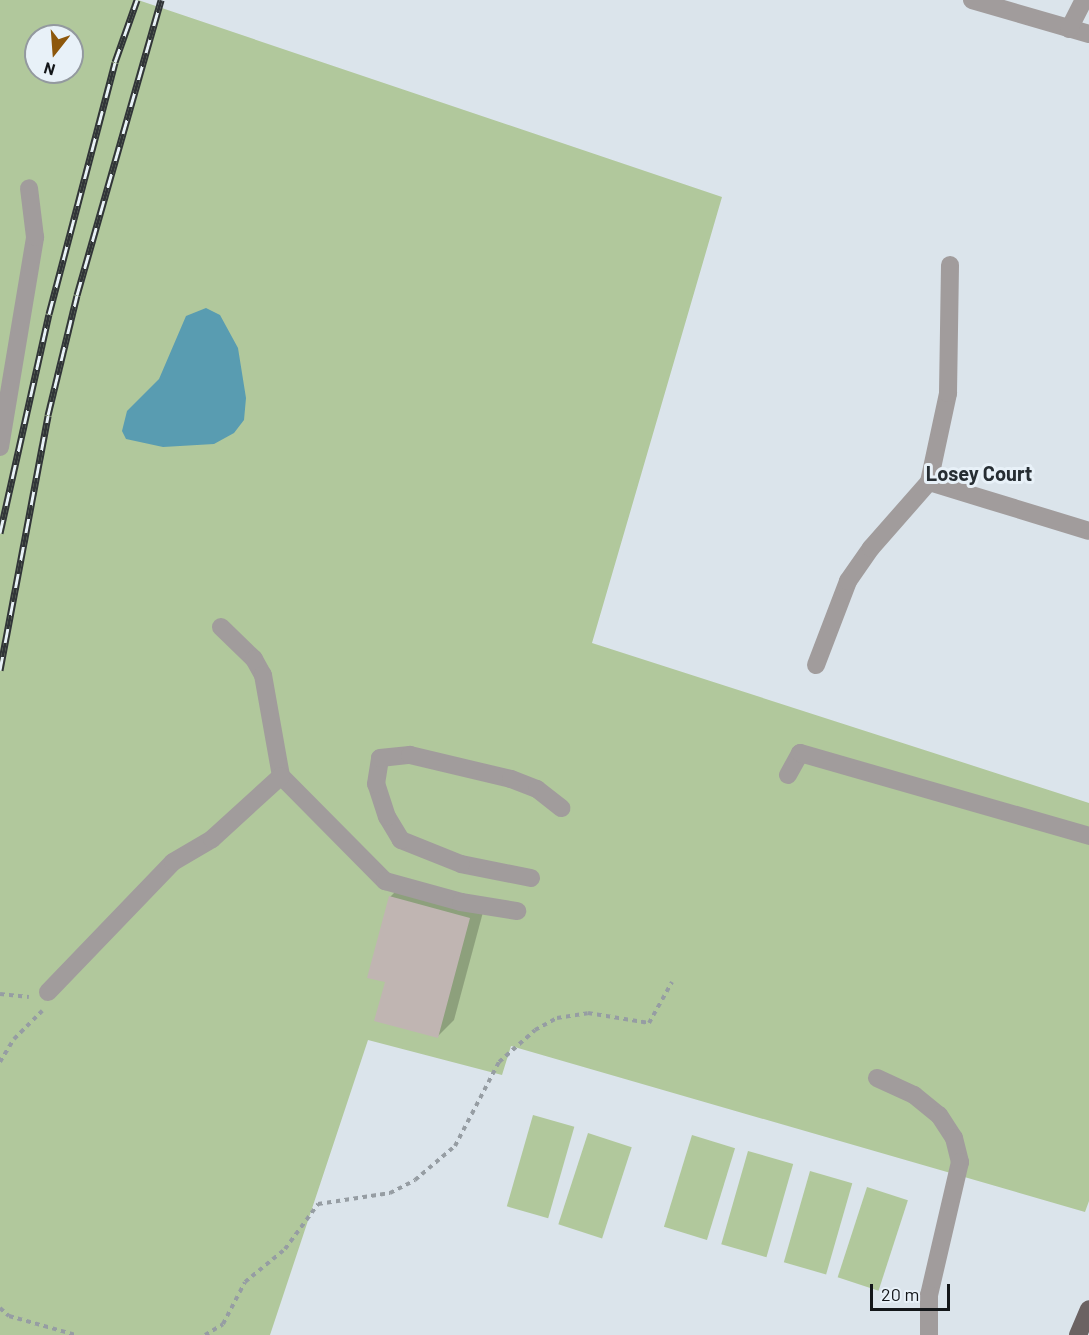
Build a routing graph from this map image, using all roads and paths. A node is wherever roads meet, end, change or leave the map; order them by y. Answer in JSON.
{"nodes":[{"id":1,"x":972,"y":0,"type":"edge"},
{"id":2,"x":1084,"y":0,"type":"edge"},
{"id":3,"x":1069,"y":29,"type":"junction"},
{"id":4,"x":1089,"y":34,"type":"edge"},
{"id":5,"x":29,"y":188,"type":"dead end"},
{"id":6,"x":950,"y":265,"type":"dead end"},
{"id":7,"x":0,"y":447,"type":"edge"},
{"id":8,"x":929,"y":482,"type":"junction"},
{"id":9,"x":1089,"y":531,"type":"edge"},
{"id":10,"x":221,"y":627,"type":"dead end"},
{"id":11,"x":816,"y":665,"type":"dead end"},
{"id":12,"x":788,"y":775,"type":"dead end"},
{"id":13,"x":281,"y":776,"type":"junction"},
{"id":14,"x":561,"y":808,"type":"dead end"},
{"id":15,"x":1089,"y":836,"type":"edge"},
{"id":16,"x":531,"y":878,"type":"dead end"},
{"id":17,"x":517,"y":911,"type":"dead end"},
{"id":18,"x":672,"y":982,"type":"dead end"},
{"id":19,"x":48,"y":992,"type":"joint"},
{"id":20,"x":0,"y":1062,"type":"edge"},
{"id":21,"x":877,"y":1078,"type":"dead end"},
{"id":22,"x":0,"y":1308,"type":"edge"},
{"id":23,"x":1089,"y":1309,"type":"edge"},
{"id":24,"x":76,"y":1335,"type":"edge"},
{"id":25,"x":205,"y":1335,"type":"edge"},
{"id":26,"x":929,"y":1335,"type":"edge"},
{"id":27,"x":1078,"y":1335,"type":"edge"}],
"edges":[{"from":1,"to":3,"type":"street"},
{"from":2,"to":3,"type":"street"},
{"from":3,"to":4,"type":"street"},
{"from":5,"to":7,"type":"street"},
{"from":6,"to":8,"type":"street"},
{"from":8,"to":9,"type":"street"},
{"from":8,"to":11,"type":"street"},
{"from":10,"to":13,"type":"street"},
{"from":12,"to":15,"type":"street"},
{"from":13,"to":17,"type":"street"},
{"from":13,"to":19,"type":"street"},
{"from":14,"to":16,"type":"street"},
{"from":18,"to":25,"type":"path"},
{"from":19,"to":20,"type":"path"},
{"from":21,"to":26,"type":"street"},
{"from":22,"to":24,"type":"path"},
{"from":23,"to":27,"type":"main road"}]}
